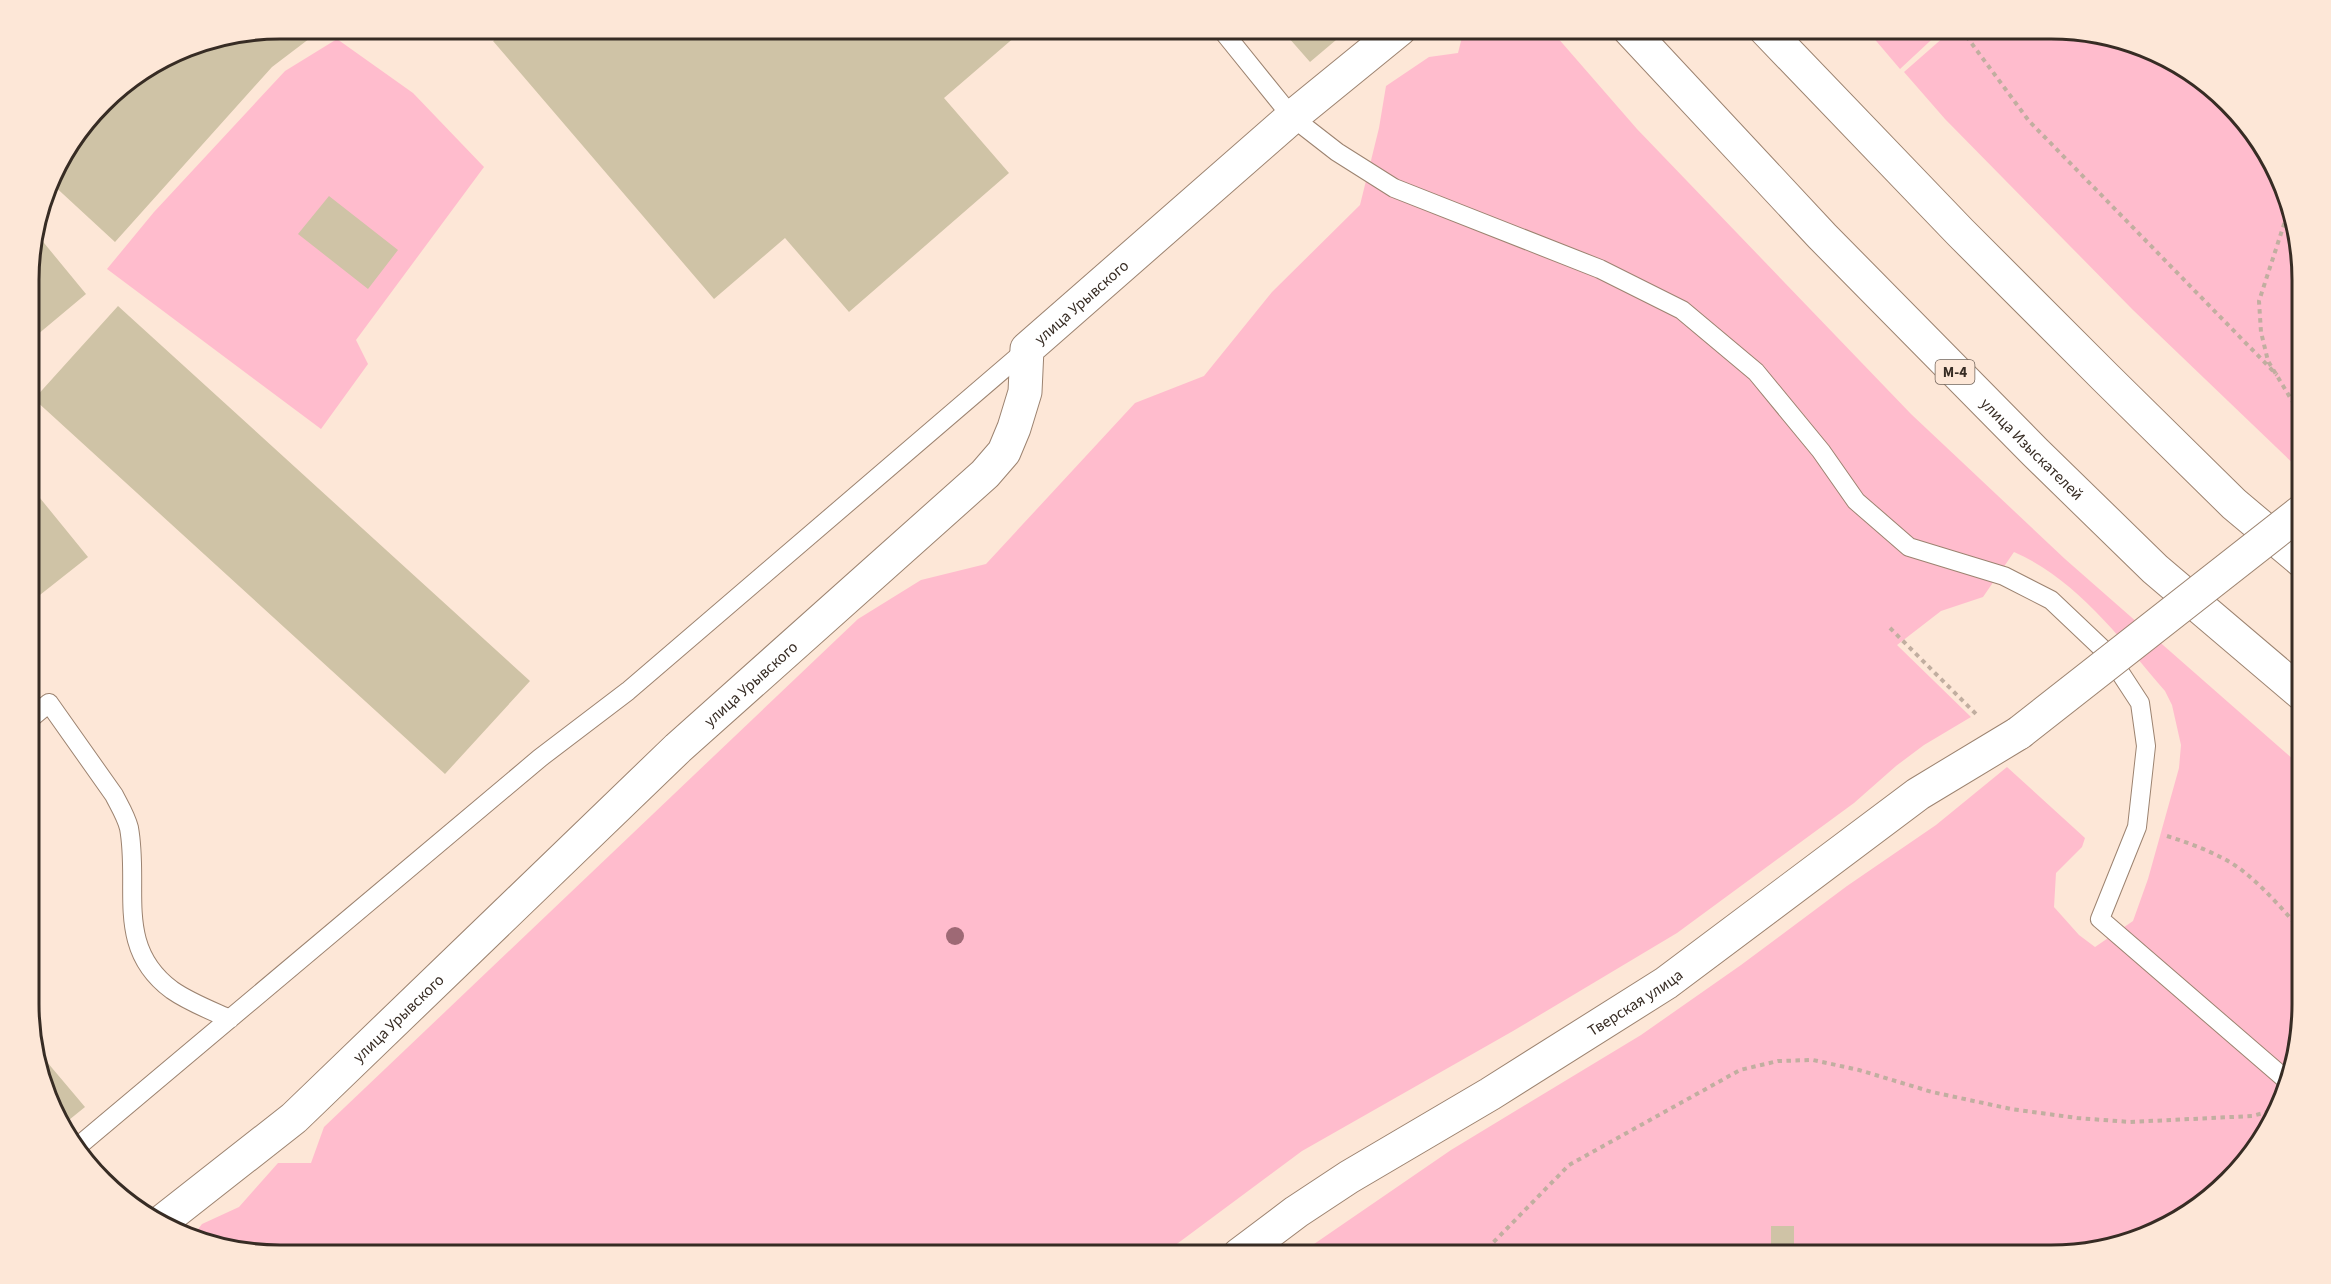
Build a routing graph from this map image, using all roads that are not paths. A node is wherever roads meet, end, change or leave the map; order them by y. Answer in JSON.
{"nodes":[{"id":1,"x":1230,"y":39,"type":"edge"},
{"id":2,"x":1387,"y":39,"type":"edge"},
{"id":3,"x":1639,"y":39,"type":"edge"},
{"id":4,"x":1776,"y":39,"type":"edge"},
{"id":5,"x":1292,"y":117,"type":"junction"},
{"id":6,"x":1027,"y":349,"type":"junction"},
{"id":7,"x":2292,"y":519,"type":"edge"},
{"id":8,"x":2292,"y":553,"type":"edge"},
{"id":9,"x":2292,"y":685,"type":"edge"},
{"id":10,"x":39,"y":711,"type":"edge"},
{"id":11,"x":230,"y":1019,"type":"junction"},
{"id":12,"x":2281,"y":1075,"type":"edge"},
{"id":13,"x":83,"y":1142,"type":"edge"},
{"id":14,"x":168,"y":1217,"type":"edge"},
{"id":15,"x":1252,"y":1245,"type":"edge"}],
"edges":[{"from":1,"to":5,"type":"lane"},
{"from":2,"to":5,"type":"main road","name":"улица Урывского"},
{"from":3,"to":9,"type":"main road","name":"улица Изыскателей","number":"М-4"},
{"from":4,"to":8,"type":"main road"},
{"from":5,"to":6,"type":"main road","name":"улица Урывского"},
{"from":5,"to":12,"type":"lane"},
{"from":6,"to":11,"type":"lane"},
{"from":6,"to":14,"type":"main road","name":"улица Урывского"},
{"from":7,"to":15,"type":"main road","name":"Тверская улица","bridge":true},
{"from":10,"to":11,"type":"lane"},
{"from":11,"to":13,"type":"lane"}]}
